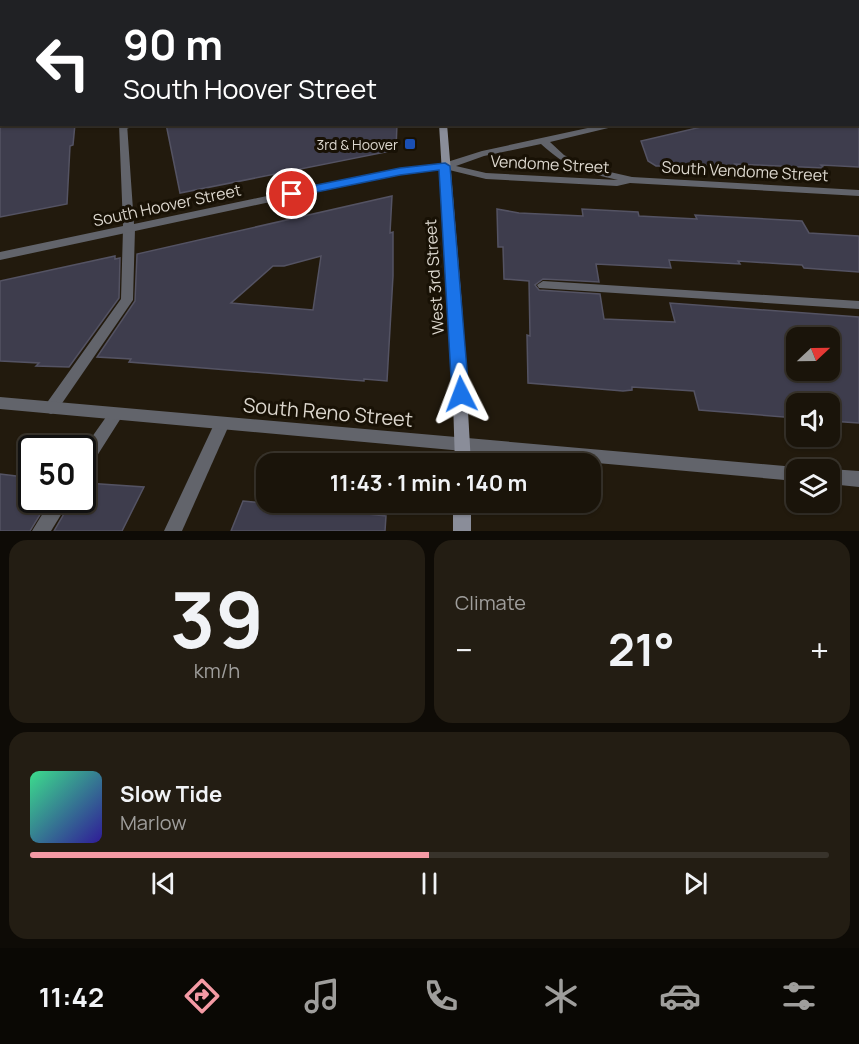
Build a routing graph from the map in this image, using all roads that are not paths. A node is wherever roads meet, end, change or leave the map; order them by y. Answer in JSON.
{"nodes":[{"id":1,"x":123,"y":126,"type":"edge"},
{"id":2,"x":443,"y":126,"type":"edge"},
{"id":3,"x":612,"y":126,"type":"edge"},
{"id":4,"x":543,"y":141,"type":"junction"},
{"id":5,"x":445,"y":166,"type":"junction"},
{"id":6,"x":630,"y":180,"type":"junction"},
{"id":7,"x":859,"y":193,"type":"edge"},
{"id":8,"x":129,"y":228,"type":"junction"},
{"id":9,"x":0,"y":256,"type":"edge"},
{"id":10,"x":543,"y":285,"type":"dead end"},
{"id":11,"x":859,"y":305,"type":"edge"},
{"id":12,"x":0,"y":403,"type":"edge"},
{"id":13,"x":51,"y":408,"type":"junction"},
{"id":14,"x":116,"y":414,"type":"junction"},
{"id":15,"x":222,"y":423,"type":"junction"},
{"id":16,"x":96,"y":444,"type":"edge"},
{"id":17,"x":463,"y":444,"type":"junction"},
{"id":18,"x":463,"y":453,"type":"edge"},
{"id":19,"x":786,"y":473,"type":"edge"},
{"id":20,"x":840,"y":478,"type":"edge"},
{"id":21,"x":859,"y":479,"type":"edge"},
{"id":22,"x":53,"y":513,"type":"edge"},
{"id":23,"x":462,"y":513,"type":"edge"},
{"id":24,"x":41,"y":531,"type":"edge"},
{"id":25,"x":173,"y":531,"type":"edge"},
{"id":26,"x":462,"y":531,"type":"edge"}],
"edges":[{"from":1,"to":8,"type":"street"},
{"from":2,"to":5,"type":"main road","name":"West 3rd Street"},
{"from":3,"to":4,"type":"street","name":"South Hoover Street"},
{"from":4,"to":5,"type":"street","name":"South Hoover Street"},
{"from":4,"to":6,"type":"street","name":"Vendome Street"},
{"from":5,"to":6,"type":"street","name":"Vendome Street"},
{"from":5,"to":8,"type":"street","name":"South Hoover Street"},
{"from":5,"to":17,"type":"main road","name":"West 3rd Street"},
{"from":6,"to":7,"type":"street","name":"South Vendome Street"},
{"from":8,"to":9,"type":"street","name":"South Hoover Street"},
{"from":8,"to":13,"type":"street"},
{"from":10,"to":11,"type":"street"},
{"from":12,"to":13,"type":"street","name":"South Reno Street"},
{"from":13,"to":14,"type":"street","name":"South Reno Street"},
{"from":14,"to":15,"type":"street","name":"South Reno Street"},
{"from":14,"to":16,"type":"street"},
{"from":15,"to":17,"type":"street","name":"South Reno Street"},
{"from":15,"to":25,"type":"street"},
{"from":17,"to":18,"type":"main road","name":"West 3rd Street"},
{"from":17,"to":19,"type":"street","name":"South Reno Street"},
{"from":20,"to":21,"type":"street"},
{"from":22,"to":24,"type":"street"},
{"from":23,"to":26,"type":"main road"}]}
